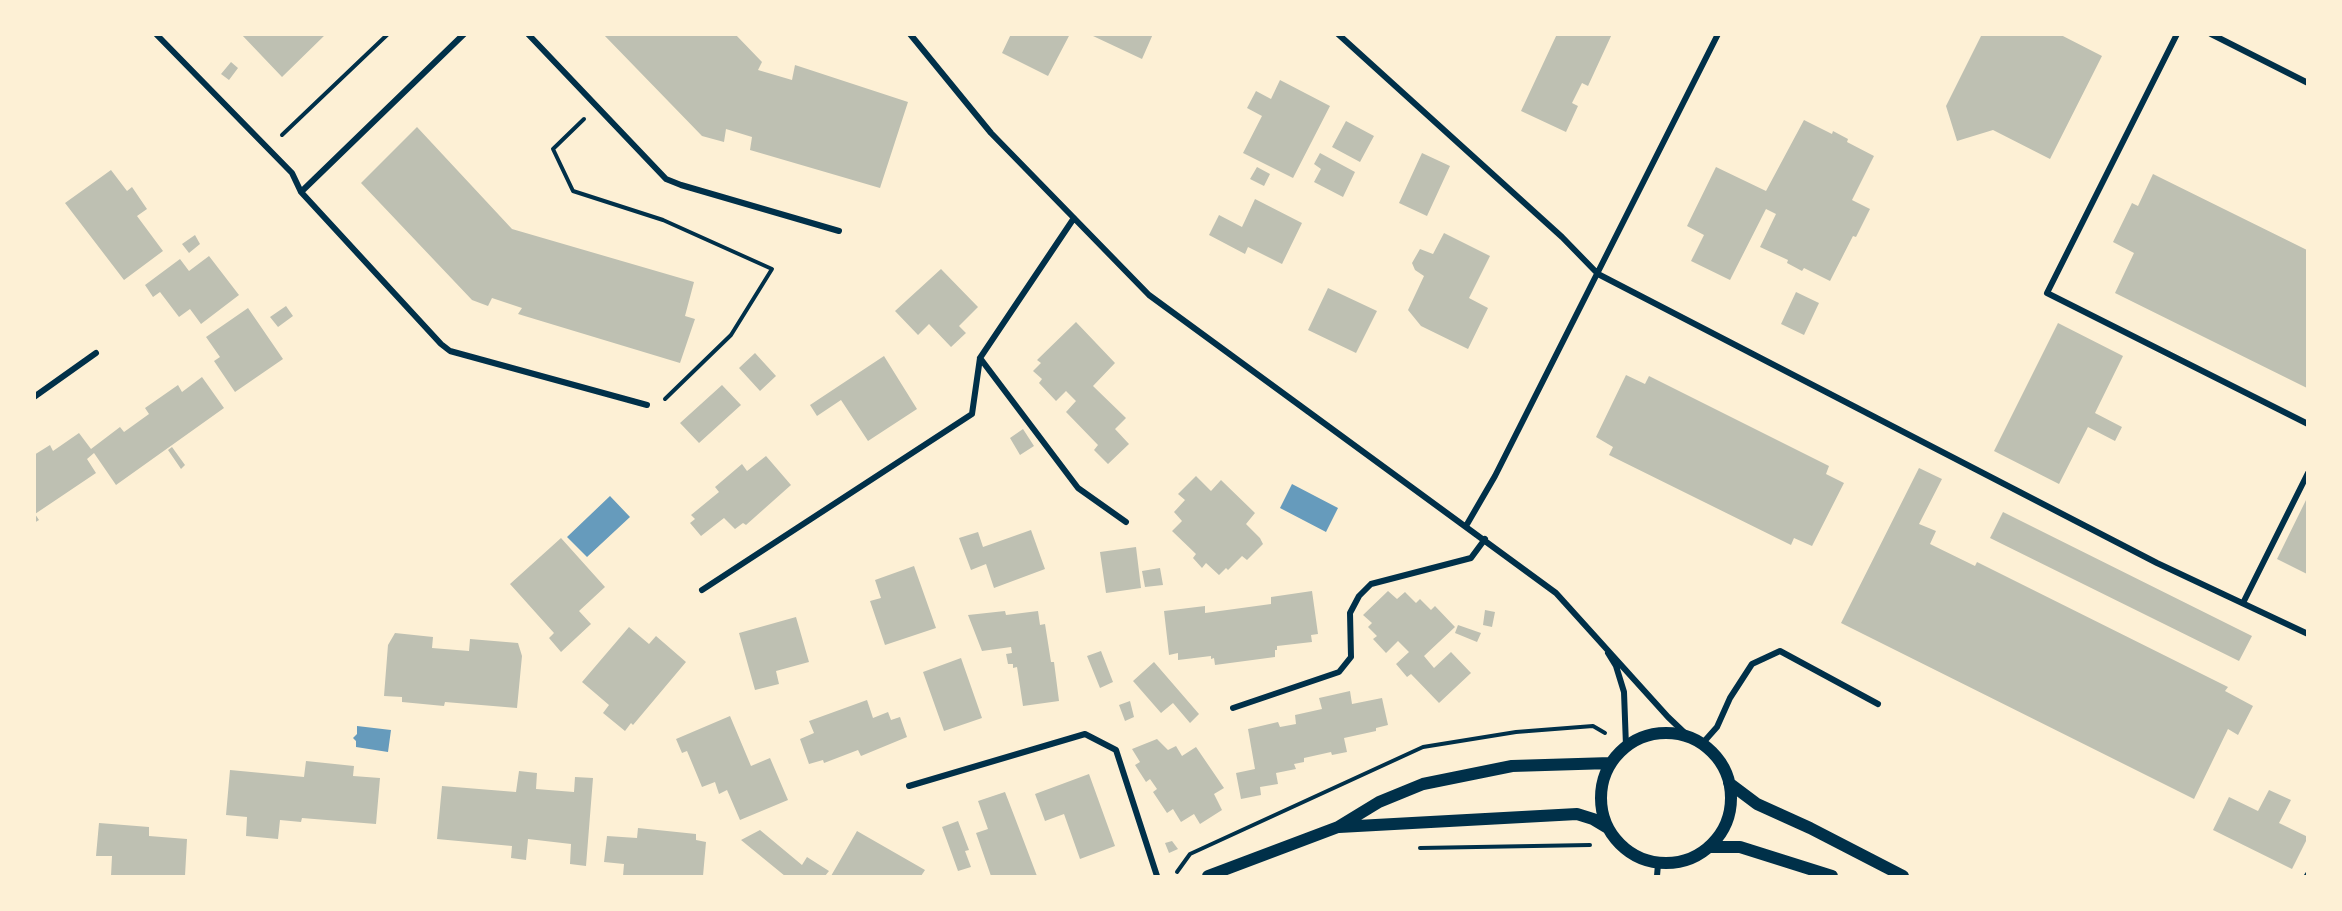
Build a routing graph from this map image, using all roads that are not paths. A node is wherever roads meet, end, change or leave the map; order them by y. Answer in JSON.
{"nodes":[{"id":1,"x":156,"y":34,"type":"edge"},
{"id":2,"x":464,"y":34,"type":"edge"},
{"id":3,"x":528,"y":34,"type":"edge"},
{"id":4,"x":910,"y":34,"type":"edge"},
{"id":5,"x":1338,"y":34,"type":"edge"},
{"id":6,"x":1718,"y":34,"type":"edge"},
{"id":7,"x":2177,"y":34,"type":"edge"},
{"id":8,"x":2211,"y":34,"type":"edge"},
{"id":9,"x":2307,"y":83,"type":"edge"},
{"id":10,"x":301,"y":192,"type":"junction"},
{"id":11,"x":1074,"y":218,"type":"junction"},
{"id":12,"x":840,"y":231,"type":"dead end"},
{"id":13,"x":1598,"y":274,"type":"junction"},
{"id":14,"x":96,"y":353,"type":"dead end"},
{"id":15,"x":980,"y":358,"type":"junction"},
{"id":16,"x":34,"y":397,"type":"edge"},
{"id":17,"x":647,"y":405,"type":"road end"},
{"id":18,"x":2307,"y":423,"type":"edge"},
{"id":19,"x":2307,"y":473,"type":"edge"},
{"id":20,"x":1126,"y":522,"type":"dead end"},
{"id":21,"x":1466,"y":526,"type":"junction"},
{"id":22,"x":1485,"y":539,"type":"junction"},
{"id":23,"x":702,"y":590,"type":"dead end"},
{"id":24,"x":2243,"y":603,"type":"junction"},
{"id":25,"x":2307,"y":634,"type":"edge"},
{"id":26,"x":1600,"y":640,"type":"junction"},
{"id":27,"x":1878,"y":704,"type":"dead end"},
{"id":28,"x":1233,"y":708,"type":"dead end"},
{"id":29,"x":1689,"y":737,"type":"junction"},
{"id":30,"x":1701,"y":745,"type":"junction"},
{"id":31,"x":1626,"y":746,"type":"junction"},
{"id":32,"x":1611,"y":763,"type":"junction"},
{"id":33,"x":1729,"y":783,"type":"junction"},
{"id":34,"x":909,"y":786,"type":"dead end"},
{"id":35,"x":1338,"y":827,"type":"junction"},
{"id":36,"x":1608,"y":828,"type":"junction"},
{"id":37,"x":1710,"y":847,"type":"junction"},
{"id":38,"x":1658,"y":870,"type":"edge"},
{"id":39,"x":1157,"y":876,"type":"edge"},
{"id":40,"x":1208,"y":876,"type":"edge"},
{"id":41,"x":1832,"y":876,"type":"edge"},
{"id":42,"x":1903,"y":876,"type":"edge"}],
"edges":[{"from":1,"to":10,"type":"street"},
{"from":2,"to":10,"type":"street"},
{"from":3,"to":12,"type":"street"},
{"from":4,"to":11,"type":"street"},
{"from":5,"to":13,"type":"street"},
{"from":6,"to":13,"type":"street"},
{"from":7,"to":18,"type":"street"},
{"from":8,"to":9,"type":"street"},
{"from":10,"to":17,"type":"street"},
{"from":11,"to":15,"type":"street"},
{"from":11,"to":21,"type":"street"},
{"from":13,"to":21,"type":"street"},
{"from":13,"to":24,"type":"street"},
{"from":14,"to":16,"type":"street"},
{"from":15,"to":20,"type":"street"},
{"from":15,"to":23,"type":"street"},
{"from":19,"to":24,"type":"street"},
{"from":21,"to":22,"type":"street"},
{"from":22,"to":26,"type":"street"},
{"from":22,"to":28,"type":"street"},
{"from":24,"to":25,"type":"street"},
{"from":26,"to":29,"type":"street"},
{"from":26,"to":31,"type":"street"},
{"from":27,"to":30,"type":"street"},
{"from":29,"to":30,"type":"main road"},
{"from":29,"to":31,"type":"main road"},
{"from":30,"to":33,"type":"main road"},
{"from":31,"to":32,"type":"main road"},
{"from":32,"to":35,"type":"main road"},
{"from":32,"to":36,"type":"main road"},
{"from":33,"to":37,"type":"main road"},
{"from":33,"to":42,"type":"main road"},
{"from":34,"to":39,"type":"street"},
{"from":35,"to":36,"type":"main road"},
{"from":35,"to":40,"type":"main road"},
{"from":36,"to":38,"type":"main road"},
{"from":37,"to":38,"type":"main road"},
{"from":37,"to":41,"type":"main road"}]}
